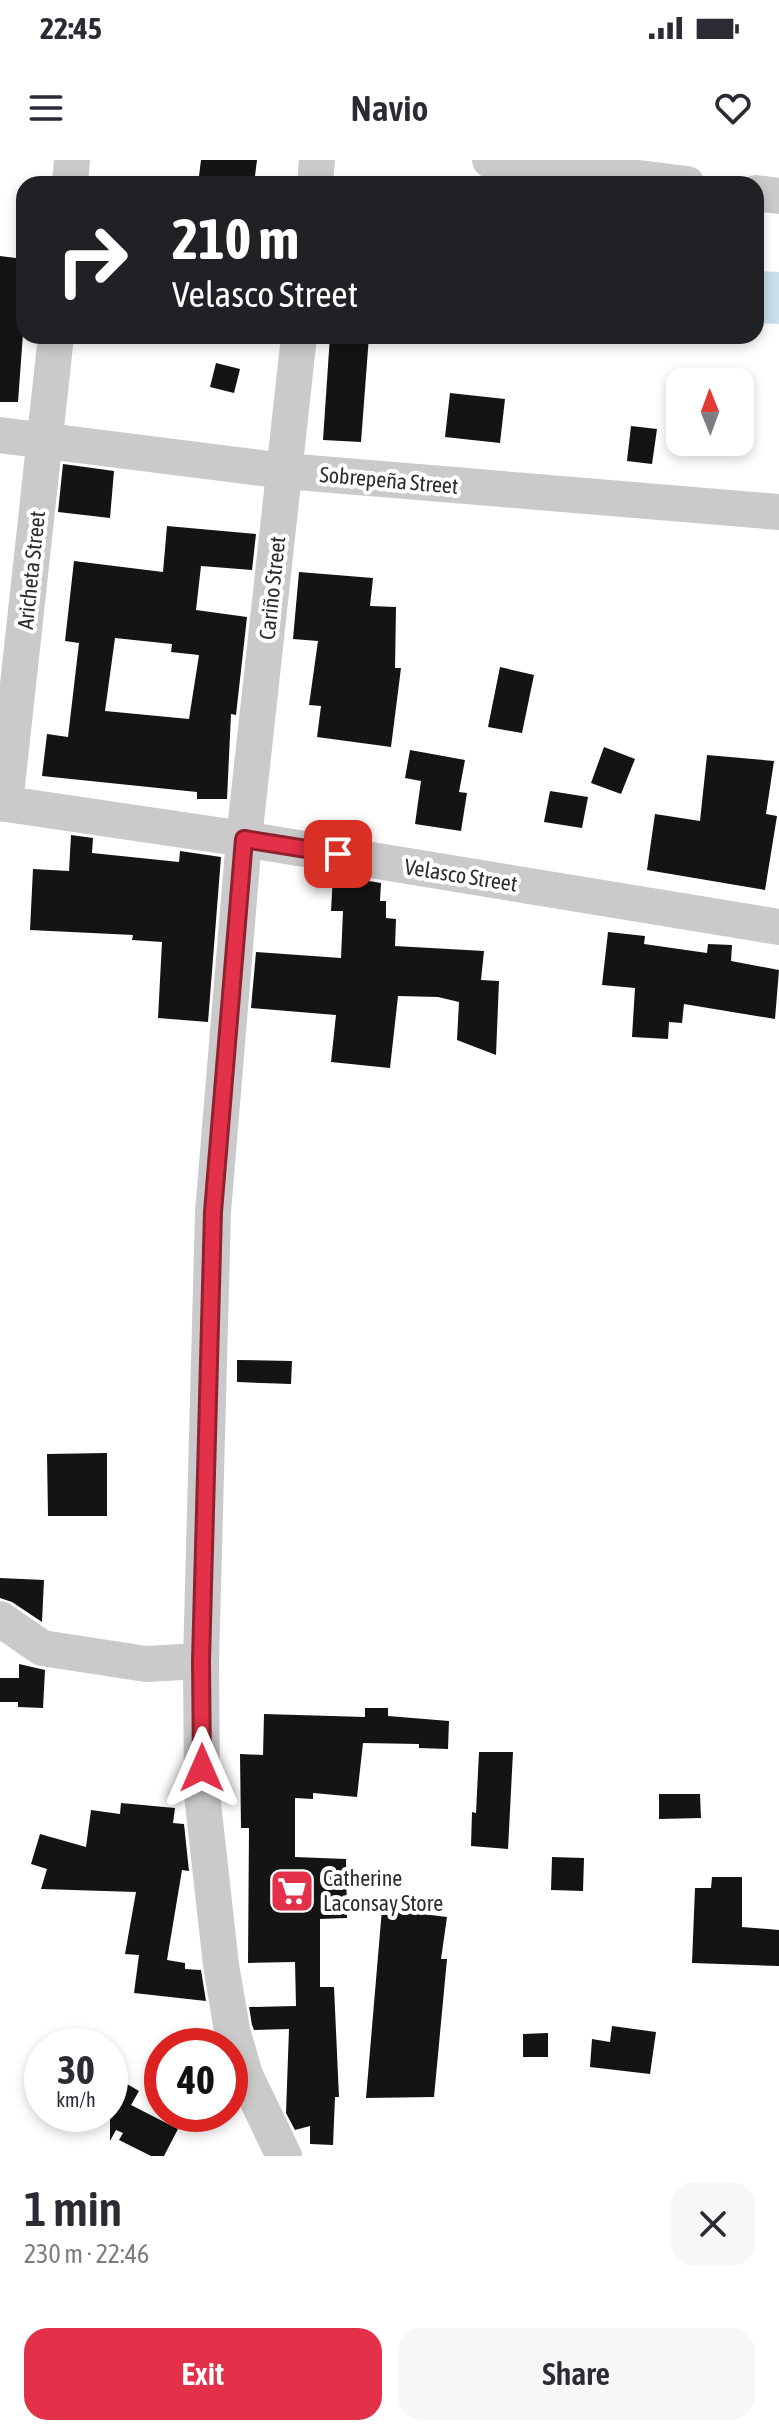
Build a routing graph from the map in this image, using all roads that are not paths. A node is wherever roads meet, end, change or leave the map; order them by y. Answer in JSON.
{"nodes":[{"id":1,"x":490,"y":160,"type":"edge"},
{"id":2,"x":624,"y":176,"type":"edge"},
{"id":3,"x":55,"y":344,"type":"edge"},
{"id":4,"x":298,"y":344,"type":"edge"},
{"id":5,"x":0,"y":435,"type":"edge"},
{"id":6,"x":46,"y":440,"type":"junction"},
{"id":7,"x":285,"y":471,"type":"junction"},
{"id":8,"x":779,"y":512,"type":"edge"},
{"id":9,"x":2,"y":804,"type":"edge"},
{"id":10,"x":244,"y":839,"type":"junction"},
{"id":11,"x":779,"y":927,"type":"edge"},
{"id":12,"x":0,"y":1619,"type":"edge"},
{"id":13,"x":201,"y":1661,"type":"junction"},
{"id":14,"x":284,"y":2156,"type":"edge"}],
"edges":[{"from":1,"to":2,"type":"street"},
{"from":3,"to":6,"type":"street","name":"Aricheta Street"},
{"from":4,"to":7,"type":"street","name":"Cariño Street"},
{"from":5,"to":6,"type":"street","name":"Sobrepeña Street"},
{"from":6,"to":7,"type":"street","name":"Sobrepeña Street"},
{"from":6,"to":9,"type":"street","name":"Aricheta Street"},
{"from":7,"to":8,"type":"street","name":"Sobrepeña Street"},
{"from":7,"to":10,"type":"street","name":"Cariño Street"},
{"from":9,"to":10,"type":"street","name":"Velasco Street"},
{"from":10,"to":11,"type":"street","name":"Velasco Street"},
{"from":10,"to":13,"type":"street","name":"Cariño Street"},
{"from":12,"to":13,"type":"street"},
{"from":13,"to":14,"type":"street","name":"Cariño Street"}]}
